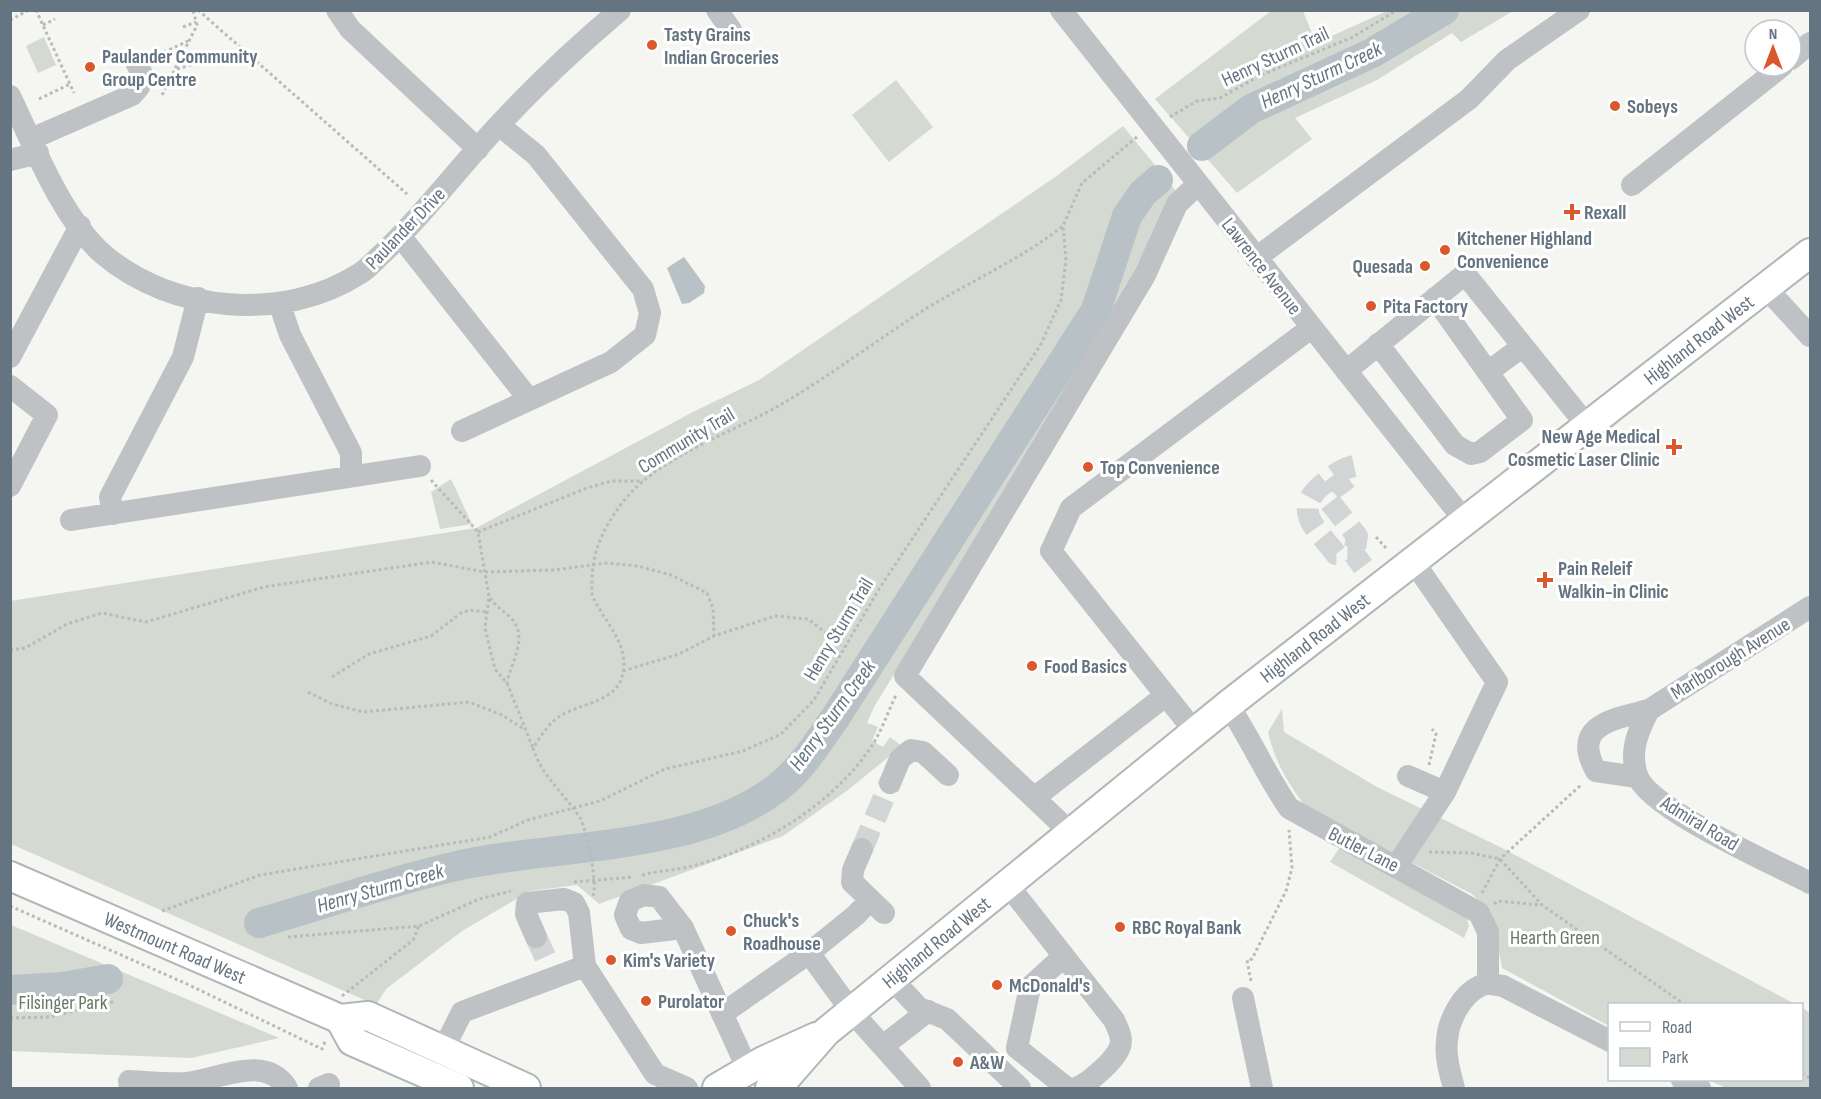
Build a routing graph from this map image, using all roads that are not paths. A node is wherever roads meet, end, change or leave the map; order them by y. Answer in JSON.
{"nodes":[{"id":1,"x":337,"y":10,"type":"edge"},
{"id":2,"x":620,"y":10,"type":"edge"},
{"id":3,"x":717,"y":10,"type":"edge"},
{"id":4,"x":1061,"y":10,"type":"edge"},
{"id":5,"x":1579,"y":10,"type":"edge"},
{"id":6,"x":731,"y":30,"type":"dead end"},
{"id":7,"x":141,"y":61,"type":"road end"},
{"id":8,"x":1767,"y":78,"type":"edge"},
{"id":9,"x":10,"y":96,"type":"edge"},
{"id":10,"x":499,"y":125,"type":"junction"},
{"id":11,"x":34,"y":146,"type":"junction"},
{"id":12,"x":478,"y":149,"type":"junction"},
{"id":13,"x":10,"y":160,"type":"edge"},
{"id":14,"x":1198,"y":184,"type":"junction"},
{"id":15,"x":1632,"y":185,"type":"dead end"},
{"id":16,"x":80,"y":226,"type":"junction"},
{"id":17,"x":400,"y":237,"type":"junction"},
{"id":18,"x":1810,"y":253,"type":"edge"},
{"id":19,"x":1256,"y":258,"type":"junction"},
{"id":20,"x":1766,"y":288,"type":"junction"},
{"id":21,"x":198,"y":298,"type":"junction"},
{"id":22,"x":1435,"y":298,"type":"junction"},
{"id":23,"x":280,"y":305,"type":"junction"},
{"id":24,"x":1311,"y":328,"type":"junction"},
{"id":25,"x":1810,"y":336,"type":"edge"},
{"id":26,"x":1378,"y":344,"type":"junction"},
{"id":27,"x":1522,"y":346,"type":"junction"},
{"id":28,"x":10,"y":357,"type":"edge"},
{"id":29,"x":1346,"y":370,"type":"junction"},
{"id":30,"x":1488,"y":372,"type":"junction"},
{"id":31,"x":10,"y":386,"type":"edge"},
{"id":32,"x":528,"y":399,"type":"junction"},
{"id":33,"x":1587,"y":427,"type":"junction"},
{"id":34,"x":462,"y":432,"type":"dead end"},
{"id":35,"x":420,"y":466,"type":"road end"},
{"id":36,"x":351,"y":477,"type":"junction"},
{"id":37,"x":10,"y":486,"type":"edge"},
{"id":38,"x":113,"y":514,"type":"junction"},
{"id":39,"x":71,"y":520,"type":"dead end"},
{"id":40,"x":1465,"y":521,"type":"junction"},
{"id":41,"x":1413,"y":561,"type":"junction"},
{"id":42,"x":1810,"y":607,"type":"edge"},
{"id":43,"x":1166,"y":696,"type":"junction"},
{"id":44,"x":1228,"y":705,"type":"junction"},
{"id":45,"x":1649,"y":710,"type":"junction"},
{"id":46,"x":1195,"y":732,"type":"junction"},
{"id":47,"x":948,"y":775,"type":"dead end"},
{"id":48,"x":1408,"y":776,"type":"dead end"},
{"id":49,"x":1637,"y":777,"type":"junction"},
{"id":50,"x":890,"y":783,"type":"tunnel mouth"},
{"id":51,"x":1437,"y":789,"type":"junction"},
{"id":52,"x":1034,"y":798,"type":"junction"},
{"id":53,"x":1071,"y":833,"type":"junction"},
{"id":54,"x":862,"y":849,"type":"tunnel mouth"},
{"id":55,"x":1403,"y":858,"type":"junction"},
{"id":56,"x":10,"y":876,"type":"edge"},
{"id":57,"x":1810,"y":883,"type":"edge"},
{"id":58,"x":1008,"y":885,"type":"junction"},
{"id":59,"x":683,"y":928,"type":"dead end"},
{"id":60,"x":536,"y":937,"type":"tunnel mouth"},
{"id":61,"x":809,"y":953,"type":"junction"},
{"id":62,"x":1064,"y":956,"type":"junction"},
{"id":63,"x":585,"y":966,"type":"junction"},
{"id":64,"x":892,"y":979,"type":"junction"},
{"id":65,"x":1488,"y":984,"type":"junction"},
{"id":66,"x":1244,"y":998,"type":"dead end"},
{"id":67,"x":342,"y":1006,"type":"junction"},
{"id":68,"x":928,"y":1011,"type":"junction"},
{"id":69,"x":852,"y":1012,"type":"junction"},
{"id":70,"x":722,"y":1014,"type":"junction"},
{"id":71,"x":826,"y":1032,"type":"junction"},
{"id":72,"x":1608,"y":1040,"type":"edge"},
{"id":73,"x":882,"y":1046,"type":"junction"},
{"id":74,"x":442,"y":1050,"type":"junction"},
{"id":75,"x":748,"y":1070,"type":"junction"},
{"id":76,"x":1684,"y":1081,"type":"edge"},
{"id":77,"x":130,"y":1089,"type":"edge"},
{"id":78,"x":287,"y":1089,"type":"edge"},
{"id":79,"x":459,"y":1089,"type":"edge"},
{"id":80,"x":526,"y":1089,"type":"edge"},
{"id":81,"x":687,"y":1089,"type":"edge"},
{"id":82,"x":717,"y":1089,"type":"edge"},
{"id":83,"x":770,"y":1089,"type":"edge"},
{"id":84,"x":920,"y":1089,"type":"edge"},
{"id":85,"x":1020,"y":1089,"type":"edge"},
{"id":86,"x":1067,"y":1089,"type":"edge"},
{"id":87,"x":1077,"y":1089,"type":"edge"},
{"id":88,"x":1262,"y":1089,"type":"edge"},
{"id":89,"x":1454,"y":1089,"type":"edge"},
{"id":90,"x":1700,"y":1089,"type":"edge"}],
"edges":[{"from":1,"to":12,"type":"street"},
{"from":2,"to":10,"type":"street","name":"Paulander Drive"},
{"from":3,"to":6,"type":"street"},
{"from":4,"to":14,"type":"street","name":"Lawrence Avenue"},
{"from":5,"to":19,"type":"street"},
{"from":7,"to":11,"type":"street"},
{"from":8,"to":15,"type":"street"},
{"from":9,"to":11,"type":"street","name":"Paulander Drive"},
{"from":10,"to":12,"type":"street","name":"Paulander Drive"},
{"from":10,"to":32,"type":"street"},
{"from":11,"to":13,"type":"street"},
{"from":11,"to":16,"type":"street","name":"Paulander Drive"},
{"from":12,"to":17,"type":"street","name":"Paulander Drive"},
{"from":14,"to":19,"type":"street","name":"Lawrence Avenue"},
{"from":14,"to":52,"type":"street"},
{"from":16,"to":21,"type":"street","name":"Paulander Drive"},
{"from":16,"to":28,"type":"street"},
{"from":17,"to":23,"type":"street","name":"Paulander Drive"},
{"from":17,"to":32,"type":"street"},
{"from":18,"to":20,"type":"main road","name":"Highland Road West"},
{"from":19,"to":24,"type":"street","name":"Lawrence Avenue"},
{"from":20,"to":25,"type":"street"},
{"from":20,"to":33,"type":"main road","name":"Highland Road West"},
{"from":21,"to":23,"type":"street","name":"Paulander Drive"},
{"from":21,"to":38,"type":"street"},
{"from":22,"to":26,"type":"street"},
{"from":22,"to":27,"type":"street"},
{"from":22,"to":30,"type":"street"},
{"from":23,"to":36,"type":"street"},
{"from":24,"to":29,"type":"street","name":"Lawrence Avenue"},
{"from":24,"to":43,"type":"street"},
{"from":26,"to":29,"type":"street"},
{"from":26,"to":30,"type":"street"},
{"from":27,"to":30,"type":"street"},
{"from":27,"to":33,"type":"street"},
{"from":29,"to":40,"type":"street","name":"Lawrence Avenue"},
{"from":31,"to":37,"type":"street"},
{"from":32,"to":34,"type":"street"},
{"from":33,"to":40,"type":"main road","name":"Highland Road West"},
{"from":35,"to":36,"type":"street"},
{"from":36,"to":38,"type":"street"},
{"from":38,"to":39,"type":"street"},
{"from":40,"to":41,"type":"main road","name":"Highland Road West"},
{"from":41,"to":44,"type":"main road","name":"Highland Road West"},
{"from":41,"to":51,"type":"street"},
{"from":42,"to":45,"type":"street","name":"Marlborough Avenue"},
{"from":43,"to":46,"type":"street"},
{"from":43,"to":52,"type":"street"},
{"from":44,"to":46,"type":"main road","name":"Highland Road West"},
{"from":44,"to":55,"type":"street","name":"Butler Lane"},
{"from":45,"to":49,"type":"street","name":"Marlborough Avenue"},
{"from":45,"to":49,"type":"street","name":"Marlborough Avenue"},
{"from":46,"to":53,"type":"main road","name":"Highland Road West"},
{"from":47,"to":50,"type":"street"},
{"from":48,"to":51,"type":"street"},
{"from":49,"to":57,"type":"street","name":"Admiral Road"},
{"from":51,"to":55,"type":"street"},
{"from":52,"to":53,"type":"street"},
{"from":53,"to":58,"type":"main road","name":"Highland Road West"},
{"from":54,"to":61,"type":"street"},
{"from":55,"to":65,"type":"street","name":"Butler Lane"},
{"from":56,"to":67,"type":"main road","name":"Westmount Road West"},
{"from":58,"to":62,"type":"street"},
{"from":58,"to":64,"type":"main road","name":"Highland Road West"},
{"from":59,"to":70,"type":"street"},
{"from":60,"to":63,"type":"street"},
{"from":61,"to":69,"type":"street"},
{"from":61,"to":70,"type":"street"},
{"from":62,"to":86,"type":"street"},
{"from":62,"to":87,"type":"street"},
{"from":63,"to":74,"type":"street"},
{"from":63,"to":81,"type":"street"},
{"from":64,"to":68,"type":"street"},
{"from":64,"to":69,"type":"main road","name":"Highland Road West"},
{"from":65,"to":72,"type":"street"},
{"from":65,"to":89,"type":"street"},
{"from":66,"to":88,"type":"street"},
{"from":67,"to":74,"type":"main road","name":"Westmount Road West"},
{"from":67,"to":79,"type":"main road"},
{"from":68,"to":73,"type":"street"},
{"from":68,"to":85,"type":"street"},
{"from":69,"to":71,"type":"main road","name":"Highland Road West"},
{"from":69,"to":73,"type":"street"},
{"from":70,"to":75,"type":"street"},
{"from":71,"to":75,"type":"main road","name":"Highland Road West"},
{"from":71,"to":83,"type":"main road","name":"Highland Road West"},
{"from":73,"to":84,"type":"street"},
{"from":74,"to":80,"type":"main road","name":"Westmount Road West"},
{"from":75,"to":82,"type":"main road","name":"Highland Road West"},
{"from":76,"to":90,"type":"street"},
{"from":77,"to":78,"type":"street"}]}
